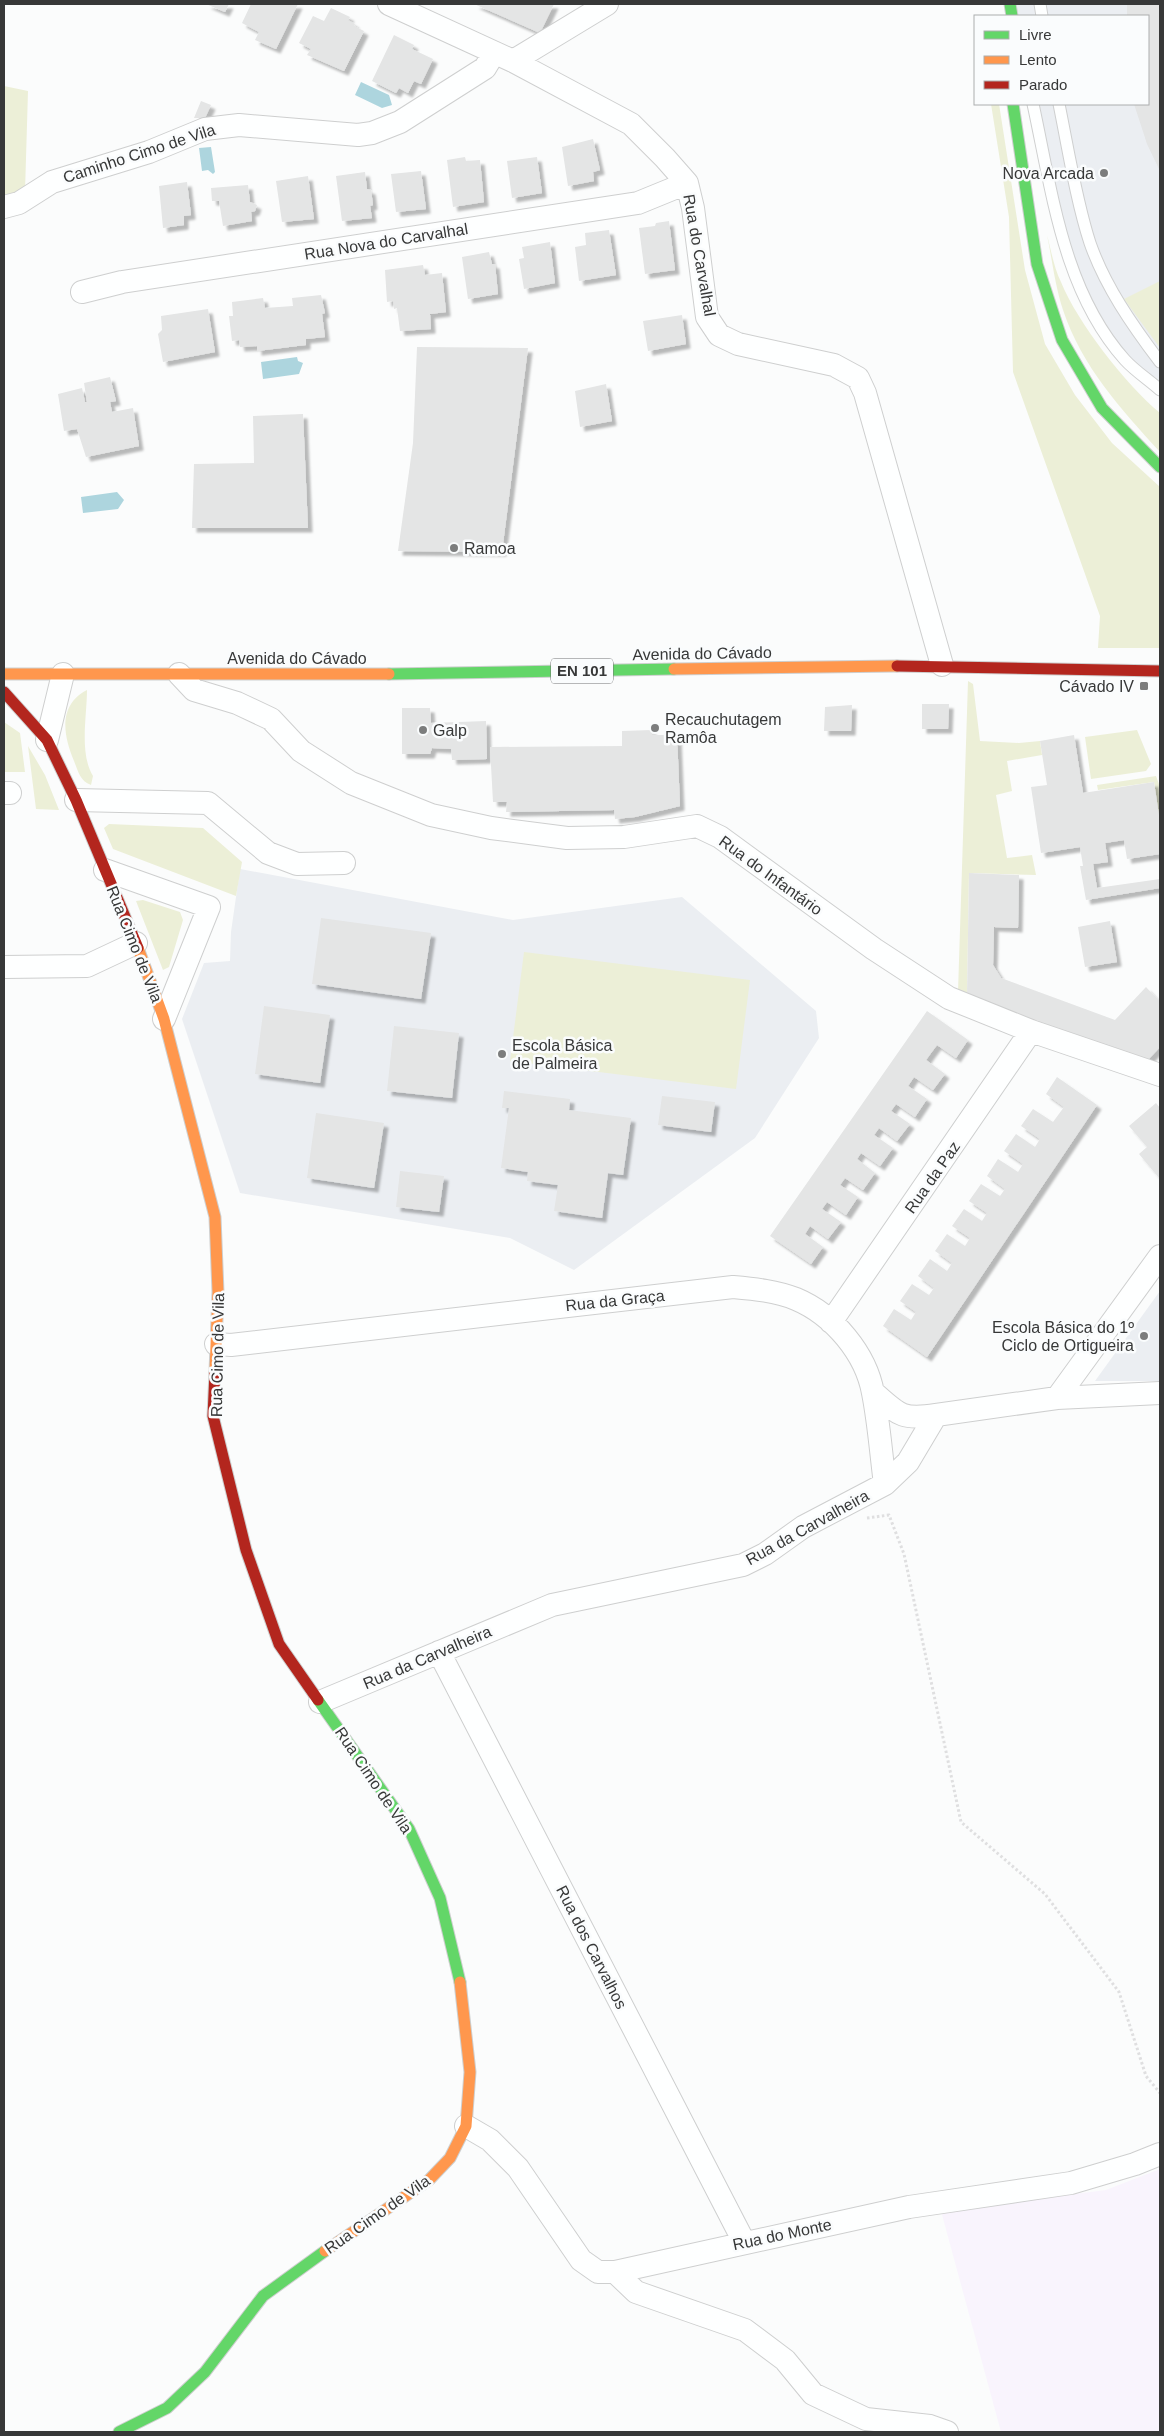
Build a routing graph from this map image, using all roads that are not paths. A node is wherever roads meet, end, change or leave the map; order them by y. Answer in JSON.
{"nodes":[{"id":1,"x":388,"y":4,"type":"edge"},
{"id":2,"x":606,"y":4,"type":"edge"},
{"id":3,"x":503,"y":57,"type":"junction"},
{"id":4,"x":1013,"y":105,"type":"edge"},
{"id":5,"x":1033,"y":105,"type":"edge"},
{"id":6,"x":1059,"y":105,"type":"edge"},
{"id":7,"x":687,"y":184,"type":"junction"},
{"id":8,"x":4,"y":207,"type":"edge"},
{"id":9,"x":82,"y":292,"type":"dead end"},
{"id":10,"x":1160,"y":362,"type":"edge"},
{"id":11,"x":1160,"y":390,"type":"edge"},
{"id":12,"x":1160,"y":467,"type":"edge"},
{"id":13,"x":942,"y":665,"type":"junction"},
{"id":14,"x":1159,"y":671,"type":"edge"},
{"id":15,"x":4,"y":674,"type":"edge"},
{"id":16,"x":63,"y":674,"type":"junction"},
{"id":17,"x":178,"y":674,"type":"junction"},
{"id":18,"x":4,"y":692,"type":"edge"},
{"id":19,"x":47,"y":740,"type":"junction"},
{"id":20,"x":76,"y":800,"type":"junction"},
{"id":21,"x":344,"y":863,"type":"dead end"},
{"id":22,"x":105,"y":870,"type":"junction"},
{"id":23,"x":136,"y":943,"type":"junction"},
{"id":24,"x":4,"y":967,"type":"edge"},
{"id":25,"x":164,"y":1019,"type":"junction"},
{"id":26,"x":1031,"y":1031,"type":"junction"},
{"id":27,"x":1160,"y":1075,"type":"edge"},
{"id":28,"x":1160,"y":1256,"type":"edge"},
{"id":29,"x":831,"y":1322,"type":"junction"},
{"id":30,"x":216,"y":1344,"type":"junction"},
{"id":31,"x":873,"y":1392,"type":"junction"},
{"id":32,"x":1160,"y":1393,"type":"edge"},
{"id":33,"x":1057,"y":1398,"type":"junction"},
{"id":34,"x":936,"y":1415,"type":"junction"},
{"id":35,"x":885,"y":1484,"type":"junction"},
{"id":36,"x":439,"y":1652,"type":"junction"},
{"id":37,"x":320,"y":1702,"type":"junction"},
{"id":38,"x":466,"y":2126,"type":"junction"},
{"id":39,"x":1160,"y":2154,"type":"edge"},
{"id":40,"x":744,"y":2242,"type":"junction"},
{"id":41,"x":615,"y":2272,"type":"junction"},
{"id":42,"x":119,"y":2432,"type":"edge"},
{"id":43,"x":947,"y":2432,"type":"edge"}],
"edges":[{"from":1,"to":3,"type":"street","name":"Rua do Carvalhal"},
{"from":2,"to":3,"type":"street"},
{"from":3,"to":7,"type":"street","name":"Rua do Carvalhal"},
{"from":3,"to":8,"type":"street","name":"Caminho Cimo de Vila"},
{"from":4,"to":12,"type":"street"},
{"from":5,"to":11,"type":"lane"},
{"from":6,"to":10,"type":"lane"},
{"from":7,"to":9,"type":"street","name":"Rua Nova do Carvalhal"},
{"from":7,"to":13,"type":"street","name":"Rua do Carvalhal"},
{"from":13,"to":14,"type":"street","name":"Avenida do Cávado","number":"EN 101"},
{"from":13,"to":17,"type":"street","name":"Avenida do Cávado","number":"EN 101"},
{"from":15,"to":16,"type":"street","name":"Avenida do Cávado","number":"EN 101"},
{"from":16,"to":17,"type":"street","name":"Avenida do Cávado","number":"EN 101"},
{"from":16,"to":19,"type":"street"},
{"from":17,"to":26,"type":"street","name":"Rua do Infantário"},
{"from":18,"to":19,"type":"street","name":"Rua Cimo de Vila"},
{"from":19,"to":20,"type":"street","name":"Rua Cimo de Vila"},
{"from":20,"to":21,"type":"street"},
{"from":20,"to":22,"type":"street","name":"Rua Cimo de Vila"},
{"from":22,"to":23,"type":"street","name":"Rua Cimo de Vila"},
{"from":22,"to":25,"type":"street","name":"Rua Cimo de Vila"},
{"from":23,"to":24,"type":"street"},
{"from":23,"to":25,"type":"street","name":"Rua Cimo de Vila"},
{"from":25,"to":30,"type":"street","name":"Rua Cimo de Vila"},
{"from":26,"to":27,"type":"street","name":"Rua do Infantário"},
{"from":26,"to":29,"type":"street","name":"Rua da Paz"},
{"from":28,"to":33,"type":"street"},
{"from":29,"to":30,"type":"street","name":"Rua da Graça"},
{"from":29,"to":31,"type":"street","name":"Rua da Graça"},
{"from":30,"to":37,"type":"street","name":"Rua Cimo de Vila"},
{"from":31,"to":34,"type":"street"},
{"from":31,"to":35,"type":"street","name":"Rua da Graça"},
{"from":32,"to":33,"type":"street"},
{"from":33,"to":34,"type":"street"},
{"from":34,"to":35,"type":"street","name":"Rua da Carvalheira"},
{"from":35,"to":36,"type":"street","name":"Rua da Carvalheira"},
{"from":36,"to":37,"type":"street","name":"Rua da Carvalheira"},
{"from":36,"to":40,"type":"street","name":"Rua dos Carvalhos"},
{"from":37,"to":38,"type":"street","name":"Rua Cimo de Vila"},
{"from":38,"to":41,"type":"street","name":"Rua do Monte"},
{"from":38,"to":42,"type":"street","name":"Rua Cimo de Vila"},
{"from":39,"to":40,"type":"street","name":"Rua do Monte"},
{"from":40,"to":41,"type":"street","name":"Rua do Monte"},
{"from":41,"to":43,"type":"street"}]}
